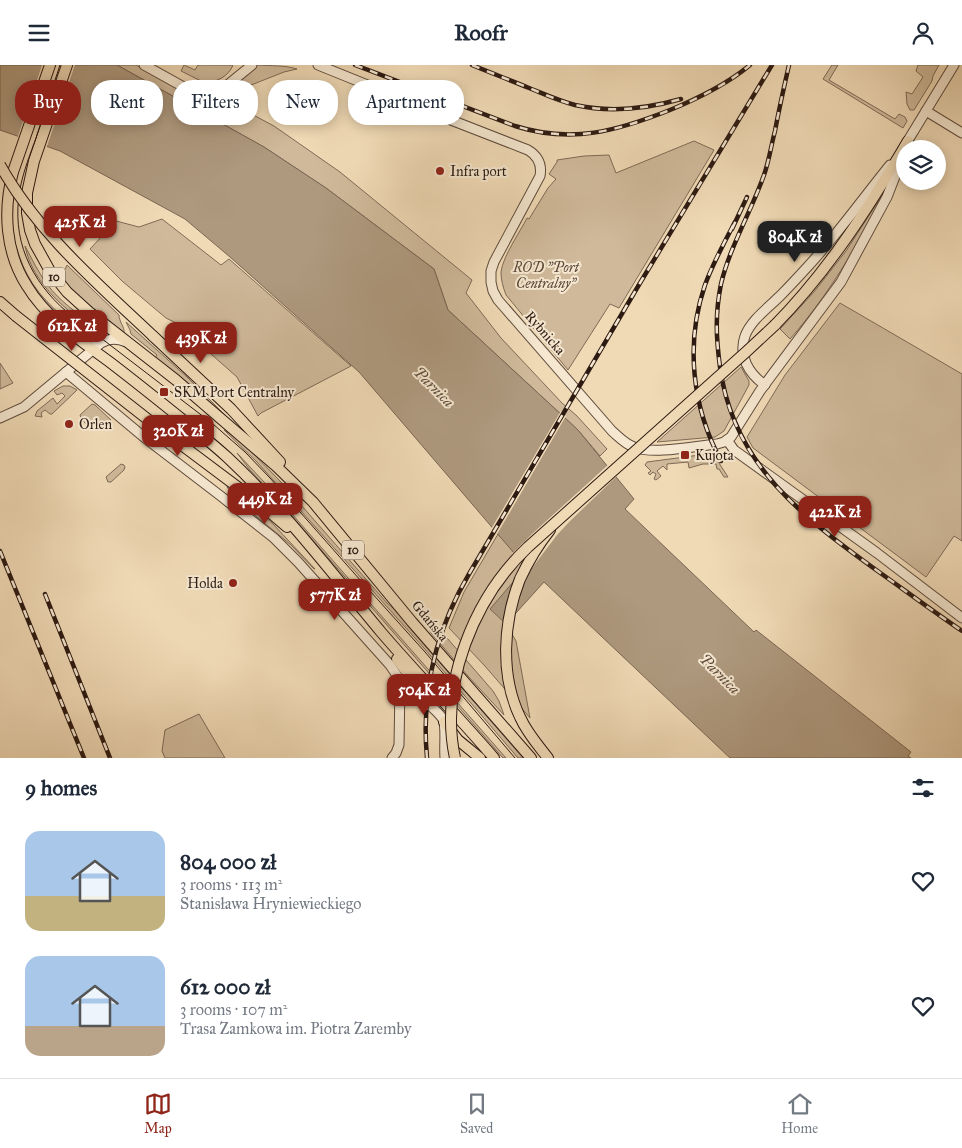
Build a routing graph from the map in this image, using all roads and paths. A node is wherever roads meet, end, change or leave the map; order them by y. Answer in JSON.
{"nodes":[{"id":1,"x":50,"y":65,"type":"edge"},
{"id":2,"x":67,"y":65,"type":"edge"},
{"id":3,"x":144,"y":65,"type":"edge"},
{"id":4,"x":244,"y":65,"type":"edge"},
{"id":5,"x":252,"y":65,"type":"edge"},
{"id":6,"x":318,"y":65,"type":"edge"},
{"id":7,"x":954,"y":65,"type":"edge"},
{"id":8,"x":240,"y":74,"type":"junction"},
{"id":9,"x":926,"y":111,"type":"junction"},
{"id":10,"x":962,"y":133,"type":"edge"},
{"id":11,"x":910,"y":140,"type":"edge"},
{"id":12,"x":896,"y":160,"type":"edge"},
{"id":13,"x":896,"y":163,"type":"edge"},
{"id":14,"x":0,"y":165,"type":"edge"},
{"id":15,"x":896,"y":173,"type":"edge"},
{"id":16,"x":0,"y":302,"type":"edge"},
{"id":17,"x":96,"y":319,"type":"junction"},
{"id":18,"x":128,"y":343,"type":"junction"},
{"id":19,"x":92,"y":349,"type":"junction"},
{"id":20,"x":66,"y":372,"type":"junction"},
{"id":21,"x":765,"y":385,"type":"junction"},
{"id":22,"x":0,"y":418,"type":"edge"},
{"id":23,"x":726,"y":440,"type":"junction"},
{"id":24,"x":313,"y":502,"type":"junction"},
{"id":25,"x":555,"y":523,"type":"junction"},
{"id":26,"x":327,"y":566,"type":"junction"},
{"id":27,"x":962,"y":619,"type":"edge"},
{"id":28,"x":382,"y":633,"type":"junction"},
{"id":29,"x":400,"y":691,"type":"junction"},
{"id":30,"x":430,"y":705,"type":"junction"},
{"id":31,"x":444,"y":722,"type":"junction"},
{"id":32,"x":392,"y":758,"type":"edge"},
{"id":33,"x":445,"y":758,"type":"edge"},
{"id":34,"x":455,"y":758,"type":"edge"},
{"id":35,"x":480,"y":758,"type":"edge"},
{"id":36,"x":494,"y":758,"type":"edge"},
{"id":37,"x":531,"y":758,"type":"edge"},
{"id":38,"x":548,"y":758,"type":"edge"}],
"edges":[{"from":1,"to":19,"type":"main road","number":"10"},
{"from":2,"to":17,"type":"main road","name":"Gdańska","number":"10"},
{"from":3,"to":8,"type":"street"},
{"from":4,"to":8,"type":"street"},
{"from":5,"to":8,"type":"street"},
{"from":6,"to":23,"type":"street","name":"Rybnicka"},
{"from":7,"to":9,"type":"street"},
{"from":9,"to":10,"type":"street"},
{"from":9,"to":11,"type":"street"},
{"from":12,"to":21,"type":"street"},
{"from":13,"to":25,"type":"main road","bridge":true},
{"from":14,"to":24,"type":"main road","bridge":true},
{"from":15,"to":21,"type":"street"},
{"from":16,"to":26,"type":"main road","bridge":true},
{"from":17,"to":18,"type":"main road","name":"Gdańska","number":"10"},
{"from":17,"to":19,"type":"street"},
{"from":18,"to":19,"type":"street"},
{"from":18,"to":24,"type":"main road","name":"Gdańska","number":"10"},
{"from":19,"to":20,"type":"street"},
{"from":19,"to":26,"type":"main road","number":"10"},
{"from":20,"to":22,"type":"street"},
{"from":20,"to":29,"type":"street"},
{"from":21,"to":23,"type":"street"},
{"from":23,"to":27,"type":"street"},
{"from":24,"to":37,"type":"main road","name":"Gdańska","number":"10"},
{"from":25,"to":34,"type":"main road","bridge":true},
{"from":25,"to":38,"type":"main road","bridge":true},
{"from":26,"to":28,"type":"main road","number":"10"},
{"from":28,"to":30,"type":"main road"},
{"from":28,"to":36,"type":"main road","number":"10"},
{"from":29,"to":30,"type":"street"},
{"from":29,"to":32,"type":"street"},
{"from":30,"to":31,"type":"street"},
{"from":31,"to":33,"type":"street"},
{"from":31,"to":35,"type":"main road"}]}
